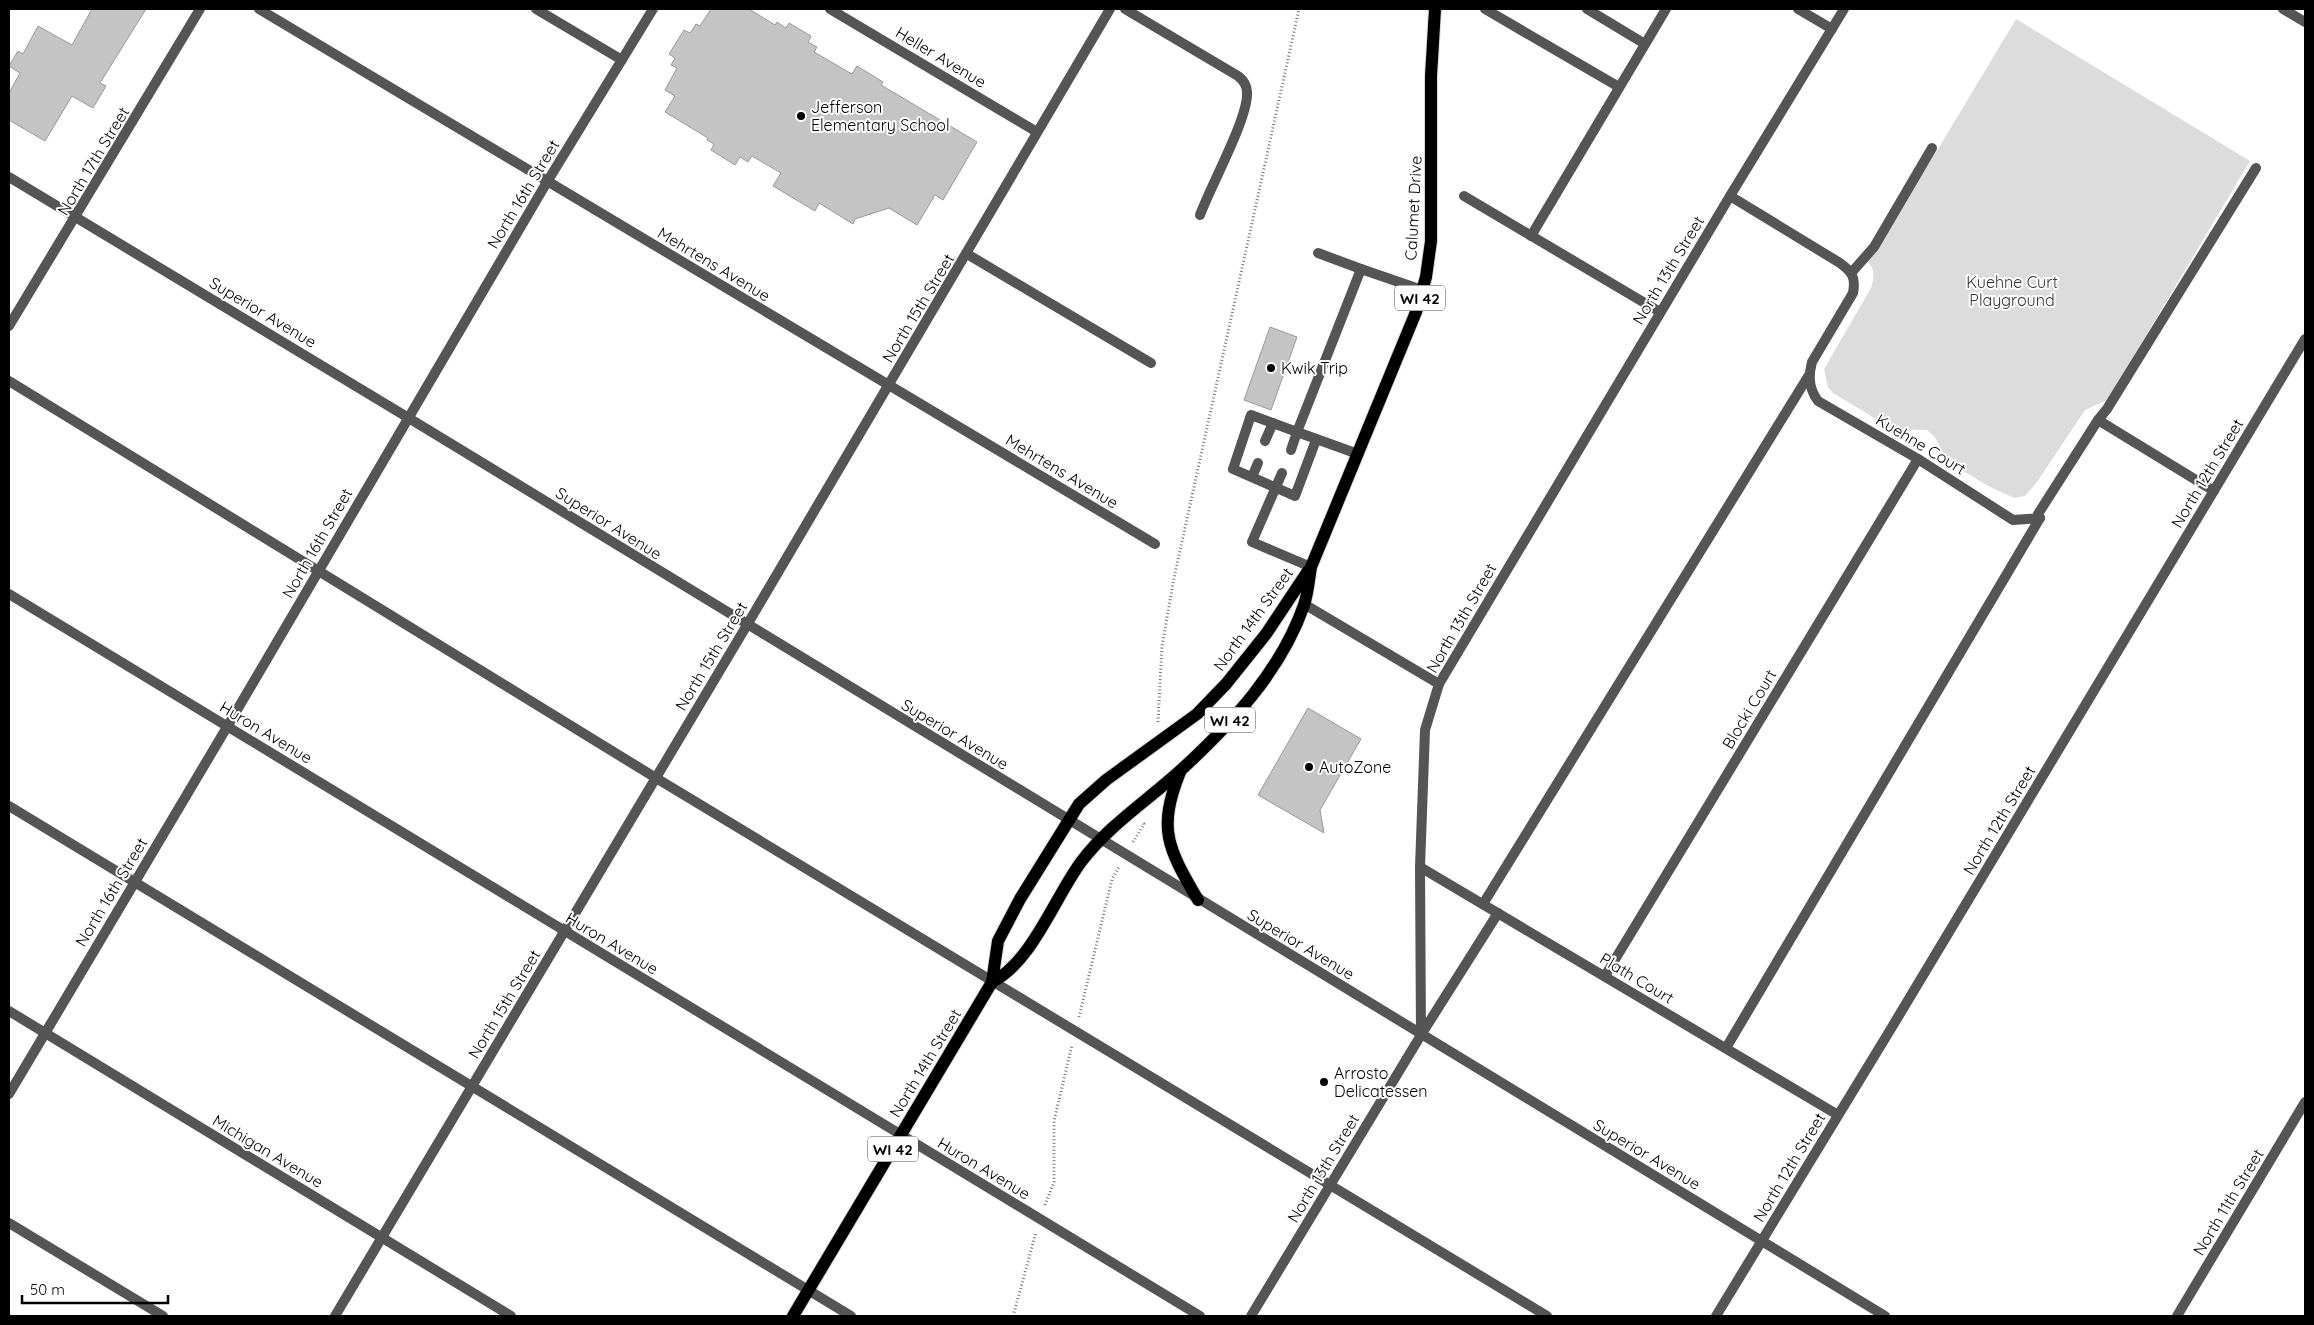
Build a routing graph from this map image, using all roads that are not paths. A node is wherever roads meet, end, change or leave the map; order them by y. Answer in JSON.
{"nodes":[{"id":1,"x":200,"y":9,"type":"edge"},
{"id":2,"x":259,"y":9,"type":"edge"},
{"id":3,"x":536,"y":9,"type":"edge"},
{"id":4,"x":653,"y":9,"type":"edge"},
{"id":5,"x":830,"y":9,"type":"edge"},
{"id":6,"x":1110,"y":9,"type":"edge"},
{"id":7,"x":1125,"y":9,"type":"edge"},
{"id":8,"x":1435,"y":9,"type":"edge"},
{"id":9,"x":1485,"y":9,"type":"edge"},
{"id":10,"x":1587,"y":9,"type":"edge"},
{"id":11,"x":1666,"y":9,"type":"edge"},
{"id":12,"x":1798,"y":9,"type":"edge"},
{"id":13,"x":1844,"y":9,"type":"edge"},
{"id":14,"x":2283,"y":9,"type":"edge"},
{"id":15,"x":2305,"y":22,"type":"edge"},
{"id":16,"x":1832,"y":29,"type":"junction"},
{"id":17,"x":1645,"y":44,"type":"junction"},
{"id":18,"x":622,"y":60,"type":"junction"},
{"id":19,"x":1619,"y":87,"type":"junction"},
{"id":20,"x":1037,"y":132,"type":"junction"},
{"id":21,"x":1932,"y":148,"type":"dead end"},
{"id":22,"x":2256,"y":168,"type":"dead end"},
{"id":23,"x":9,"y":177,"type":"edge"},
{"id":24,"x":547,"y":182,"type":"junction"},
{"id":25,"x":1464,"y":196,"type":"dead end"},
{"id":26,"x":1730,"y":196,"type":"junction"},
{"id":27,"x":1200,"y":216,"type":"dead end"},
{"id":28,"x":76,"y":218,"type":"junction"},
{"id":29,"x":1531,"y":236,"type":"junction"},
{"id":30,"x":1318,"y":252,"type":"dead end"},
{"id":31,"x":967,"y":254,"type":"junction"},
{"id":32,"x":1361,"y":269,"type":"junction"},
{"id":33,"x":1852,"y":272,"type":"junction"},
{"id":34,"x":1422,"y":290,"type":"junction"},
{"id":35,"x":1660,"y":312,"type":"junction"},
{"id":36,"x":9,"y":326,"type":"edge"},
{"id":37,"x":2305,"y":339,"type":"edge"},
{"id":38,"x":1151,"y":363,"type":"dead end"},
{"id":39,"x":1809,"y":375,"type":"junction"},
{"id":40,"x":9,"y":381,"type":"edge"},
{"id":41,"x":890,"y":385,"type":"junction"},
{"id":42,"x":408,"y":417,"type":"junction"},
{"id":43,"x":2098,"y":420,"type":"junction"},
{"id":44,"x":1272,"y":423,"type":"junction"},
{"id":45,"x":1297,"y":432,"type":"junction"},
{"id":46,"x":1316,"y":440,"type":"junction"},
{"id":47,"x":1266,"y":441,"type":"dead end"},
{"id":48,"x":1291,"y":450,"type":"dead end"},
{"id":49,"x":1358,"y":454,"type":"junction"},
{"id":50,"x":1918,"y":459,"type":"junction"},
{"id":51,"x":1258,"y":463,"type":"dead end"},
{"id":52,"x":1282,"y":473,"type":"dead end"},
{"id":53,"x":1252,"y":477,"type":"junction"},
{"id":54,"x":1277,"y":488,"type":"junction"},
{"id":55,"x":2214,"y":491,"type":"junction"},
{"id":56,"x":2040,"y":518,"type":"junction"},
{"id":57,"x":1155,"y":544,"type":"dead end"},
{"id":58,"x":1311,"y":567,"type":"junction"},
{"id":59,"x":319,"y":570,"type":"junction"},
{"id":60,"x":9,"y":594,"type":"edge"},
{"id":61,"x":1304,"y":604,"type":"junction"},
{"id":62,"x":747,"y":626,"type":"junction"},
{"id":63,"x":1439,"y":684,"type":"junction"},
{"id":64,"x":228,"y":727,"type":"junction"},
{"id":65,"x":1181,"y":770,"type":"junction"},
{"id":66,"x":656,"y":778,"type":"junction"},
{"id":67,"x":9,"y":806,"type":"edge"},
{"id":68,"x":1068,"y":820,"type":"junction"},
{"id":69,"x":1100,"y":839,"type":"junction"},
{"id":70,"x":1420,"y":867,"type":"junction"},
{"id":71,"x":134,"y":883,"type":"junction"},
{"id":72,"x":1198,"y":900,"type":"junction"},
{"id":73,"x":1483,"y":904,"type":"junction"},
{"id":74,"x":1498,"y":913,"type":"junction"},
{"id":75,"x":564,"y":931,"type":"junction"},
{"id":76,"x":1605,"y":976,"type":"junction"},
{"id":77,"x":992,"y":982,"type":"junction"},
{"id":78,"x":9,"y":1011,"type":"edge"},
{"id":79,"x":44,"y":1033,"type":"junction"},
{"id":80,"x":1421,"y":1035,"type":"junction"},
{"id":81,"x":1726,"y":1048,"type":"junction"},
{"id":82,"x":473,"y":1086,"type":"junction"},
{"id":83,"x":9,"y":1094,"type":"edge"},
{"id":84,"x":2305,"y":1102,"type":"edge"},
{"id":85,"x":1838,"y":1115,"type":"junction"},
{"id":86,"x":901,"y":1135,"type":"junction"},
{"id":87,"x":1330,"y":1185,"type":"junction"},
{"id":88,"x":9,"y":1223,"type":"edge"},
{"id":89,"x":381,"y":1238,"type":"junction"},
{"id":90,"x":1761,"y":1242,"type":"junction"},
{"id":91,"x":808,"y":1291,"type":"junction"},
{"id":92,"x":163,"y":1316,"type":"edge"},
{"id":93,"x":334,"y":1316,"type":"edge"},
{"id":94,"x":511,"y":1316,"type":"edge"},
{"id":95,"x":793,"y":1316,"type":"edge"},
{"id":96,"x":851,"y":1316,"type":"edge"},
{"id":97,"x":1200,"y":1316,"type":"edge"},
{"id":98,"x":1251,"y":1316,"type":"edge"},
{"id":99,"x":1547,"y":1316,"type":"edge"},
{"id":100,"x":1716,"y":1316,"type":"edge"},
{"id":101,"x":1885,"y":1316,"type":"edge"},
{"id":102,"x":2176,"y":1316,"type":"edge"}],
"edges":[{"from":1,"to":28,"type":"street","name":"North 17th Street"},
{"from":2,"to":24,"type":"street","name":"Mehrtens Avenue"},
{"from":3,"to":18,"type":"street"},
{"from":4,"to":18,"type":"street","name":"North 16th Street"},
{"from":5,"to":20,"type":"street","name":"Heller Avenue"},
{"from":6,"to":20,"type":"street","name":"North 15th Street"},
{"from":7,"to":27,"type":"street"},
{"from":8,"to":34,"type":"main road","name":"Calumet Drive","number":"WI 42"},
{"from":9,"to":19,"type":"street"},
{"from":10,"to":17,"type":"street"},
{"from":11,"to":17,"type":"street"},
{"from":12,"to":16,"type":"street"},
{"from":13,"to":16,"type":"street","name":"North 13th Street"},
{"from":14,"to":15,"type":"street"},
{"from":16,"to":26,"type":"street","name":"North 13th Street"},
{"from":17,"to":19,"type":"street"},
{"from":18,"to":24,"type":"street","name":"North 16th Street"},
{"from":19,"to":29,"type":"street"},
{"from":20,"to":31,"type":"street","name":"North 15th Street"},
{"from":21,"to":33,"type":"street"},
{"from":22,"to":43,"type":"street"},
{"from":23,"to":28,"type":"street","name":"Superior Avenue"},
{"from":24,"to":41,"type":"street","name":"Mehrtens Avenue"},
{"from":24,"to":42,"type":"street","name":"North 16th Street"},
{"from":25,"to":29,"type":"street"},
{"from":26,"to":33,"type":"street"},
{"from":26,"to":35,"type":"street","name":"North 13th Street"},
{"from":28,"to":36,"type":"street","name":"North 17th Street"},
{"from":28,"to":42,"type":"street","name":"Superior Avenue"},
{"from":29,"to":35,"type":"street"},
{"from":30,"to":32,"type":"street"},
{"from":31,"to":38,"type":"street"},
{"from":31,"to":41,"type":"street","name":"North 15th Street"},
{"from":32,"to":34,"type":"street"},
{"from":32,"to":45,"type":"street"},
{"from":33,"to":39,"type":"street"},
{"from":34,"to":49,"type":"main road","name":"Calumet Drive","number":"WI 42"},
{"from":35,"to":63,"type":"street","name":"North 13th Street"},
{"from":37,"to":55,"type":"street","name":"North 12th Street"},
{"from":39,"to":50,"type":"street","name":"Kuehne Court"},
{"from":39,"to":73,"type":"street"},
{"from":40,"to":59,"type":"street"},
{"from":41,"to":57,"type":"street","name":"Mehrtens Avenue"},
{"from":41,"to":62,"type":"street","name":"North 15th Street"},
{"from":42,"to":59,"type":"street","name":"North 16th Street"},
{"from":42,"to":62,"type":"street","name":"Superior Avenue"},
{"from":43,"to":55,"type":"street"},
{"from":43,"to":56,"type":"street"},
{"from":44,"to":45,"type":"street"},
{"from":44,"to":47,"type":"street"},
{"from":44,"to":53,"type":"street"},
{"from":45,"to":46,"type":"street"},
{"from":45,"to":48,"type":"street"},
{"from":46,"to":49,"type":"street"},
{"from":46,"to":54,"type":"street"},
{"from":49,"to":58,"type":"main road","name":"Calumet Drive","number":"WI 42"},
{"from":50,"to":56,"type":"street","name":"Kuehne Court"},
{"from":50,"to":76,"type":"street","name":"Blocki Court"},
{"from":51,"to":53,"type":"street"},
{"from":52,"to":54,"type":"street"},
{"from":53,"to":54,"type":"street"},
{"from":54,"to":58,"type":"street"},
{"from":55,"to":85,"type":"street","name":"North 12th Street"},
{"from":56,"to":81,"type":"street"},
{"from":58,"to":61,"type":"main road","name":"North 14th Street","number":"WI 42"},
{"from":58,"to":68,"type":"main road","name":"North 14th Street","number":"WI 42"},
{"from":59,"to":64,"type":"street","name":"North 16th Street"},
{"from":59,"to":66,"type":"street"},
{"from":60,"to":64,"type":"street","name":"Huron Avenue"},
{"from":61,"to":63,"type":"street"},
{"from":61,"to":65,"type":"main road","name":"North 14th Street","number":"WI 42"},
{"from":62,"to":66,"type":"street","name":"North 15th Street"},
{"from":62,"to":68,"type":"street","name":"Superior Avenue"},
{"from":63,"to":70,"type":"street","name":"North 13th Street"},
{"from":64,"to":71,"type":"street","name":"North 16th Street"},
{"from":64,"to":75,"type":"street","name":"Huron Avenue"},
{"from":65,"to":69,"type":"main road","name":"North 14th Street","number":"WI 42"},
{"from":65,"to":72,"type":"main road"},
{"from":66,"to":75,"type":"street","name":"North 15th Street"},
{"from":66,"to":77,"type":"street"},
{"from":67,"to":71,"type":"street"},
{"from":68,"to":69,"type":"street","name":"Superior Avenue"},
{"from":68,"to":77,"type":"main road","name":"North 14th Street","number":"WI 42"},
{"from":69,"to":72,"type":"street","name":"Superior Avenue"},
{"from":69,"to":77,"type":"main road","name":"North 14th Street","number":"WI 42"},
{"from":70,"to":73,"type":"street","name":"Plath Court"},
{"from":70,"to":80,"type":"street","name":"North 13th Street"},
{"from":71,"to":79,"type":"street","name":"North 16th Street"},
{"from":71,"to":82,"type":"street"},
{"from":72,"to":80,"type":"street","name":"Superior Avenue"},
{"from":73,"to":74,"type":"street","name":"Plath Court"},
{"from":74,"to":76,"type":"street","name":"Plath Court"},
{"from":74,"to":80,"type":"street"},
{"from":75,"to":82,"type":"street","name":"North 15th Street"},
{"from":75,"to":86,"type":"street","name":"Huron Avenue"},
{"from":76,"to":81,"type":"street","name":"Plath Court"},
{"from":77,"to":86,"type":"main road","name":"North 14th Street","number":"WI 42"},
{"from":77,"to":87,"type":"street"},
{"from":78,"to":79,"type":"street","name":"Michigan Avenue"},
{"from":79,"to":83,"type":"street","name":"North 16th Street"},
{"from":79,"to":89,"type":"street","name":"Michigan Avenue"},
{"from":80,"to":87,"type":"street","name":"North 13th Street"},
{"from":80,"to":90,"type":"street","name":"Superior Avenue"},
{"from":81,"to":85,"type":"street","name":"Plath Court"},
{"from":82,"to":89,"type":"street","name":"North 15th Street"},
{"from":82,"to":91,"type":"street"},
{"from":84,"to":102,"type":"street","name":"North 11th Street"},
{"from":85,"to":90,"type":"street","name":"North 12th Street"},
{"from":86,"to":91,"type":"main road","name":"North 14th Street","number":"WI 42"},
{"from":86,"to":97,"type":"street","name":"Huron Avenue"},
{"from":87,"to":98,"type":"street","name":"North 13th Street"},
{"from":87,"to":99,"type":"street"},
{"from":88,"to":92,"type":"street"},
{"from":89,"to":93,"type":"street","name":"North 15th Street"},
{"from":89,"to":94,"type":"street","name":"Michigan Avenue"},
{"from":90,"to":100,"type":"street","name":"North 12th Street"},
{"from":90,"to":101,"type":"street","name":"Superior Avenue"},
{"from":91,"to":95,"type":"main road","name":"North 14th Street","number":"WI 42"},
{"from":91,"to":96,"type":"street"}]}
